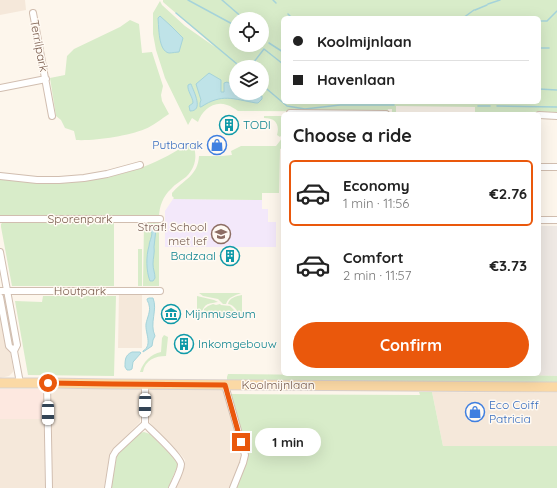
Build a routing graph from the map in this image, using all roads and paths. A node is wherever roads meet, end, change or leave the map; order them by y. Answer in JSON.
{"nodes":[{"id":1,"x":33,"y":13,"type":"dead end"},
{"id":2,"x":46,"y":79,"type":"junction"},
{"id":3,"x":0,"y":88,"type":"edge"},
{"id":4,"x":541,"y":115,"type":"edge"},
{"id":5,"x":52,"y":116,"type":"dead end"},
{"id":6,"x":557,"y":116,"type":"edge"},
{"id":7,"x":140,"y":165,"type":"dead end"},
{"id":8,"x":541,"y":167,"type":"edge"},
{"id":9,"x":557,"y":167,"type":"edge"},
{"id":10,"x":0,"y":176,"type":"edge"},
{"id":11,"x":0,"y":219,"type":"edge"},
{"id":12,"x":160,"y":219,"type":"dead end"},
{"id":13,"x":541,"y":220,"type":"edge"},
{"id":14,"x":557,"y":220,"type":"edge"},
{"id":15,"x":0,"y":252,"type":"edge"},
{"id":16,"x":3,"y":291,"type":"edge"},
{"id":17,"x":160,"y":291,"type":"dead end"},
{"id":18,"x":0,"y":297,"type":"edge"},
{"id":19,"x":14,"y":352,"type":"junction"},
{"id":20,"x":0,"y":383,"type":"edge"},
{"id":21,"x":20,"y":383,"type":"junction"},
{"id":22,"x":48,"y":383,"type":"junction"},
{"id":23,"x":145,"y":384,"type":"junction"},
{"id":24,"x":225,"y":385,"type":"junction"},
{"id":25,"x":557,"y":387,"type":"edge"},
{"id":26,"x":144,"y":424,"type":"junction"},
{"id":27,"x":49,"y":488,"type":"edge"},
{"id":28,"x":108,"y":488,"type":"edge"},
{"id":29,"x":172,"y":488,"type":"edge"},
{"id":30,"x":233,"y":488,"type":"edge"}],
"edges":[{"from":1,"to":2,"type":"street","name":"Terrilpark"},
{"from":2,"to":3,"type":"street","name":"Terrilpark"},
{"from":2,"to":5,"type":"street","name":"Terrilpark"},
{"from":4,"to":6,"type":"street"},
{"from":7,"to":10,"type":"street"},
{"from":8,"to":9,"type":"street"},
{"from":11,"to":12,"type":"street","name":"Sporenpark"},
{"from":13,"to":14,"type":"street"},
{"from":15,"to":16,"type":"street"},
{"from":16,"to":17,"type":"street","name":"Houtpark"},
{"from":16,"to":19,"type":"street"},
{"from":18,"to":19,"type":"street"},
{"from":19,"to":21,"type":"street"},
{"from":20,"to":21,"type":"main road","name":"Koolmijnlaan"},
{"from":21,"to":22,"type":"main road","name":"Koolmijnlaan"},
{"from":22,"to":23,"type":"main road","name":"Koolmijnlaan"},
{"from":22,"to":27,"type":"street"},
{"from":23,"to":24,"type":"main road","name":"Koolmijnlaan"},
{"from":23,"to":26,"type":"street"},
{"from":24,"to":25,"type":"main road","name":"Koolmijnlaan"},
{"from":24,"to":30,"type":"street"},
{"from":26,"to":28,"type":"street"},
{"from":26,"to":29,"type":"street"}]}
